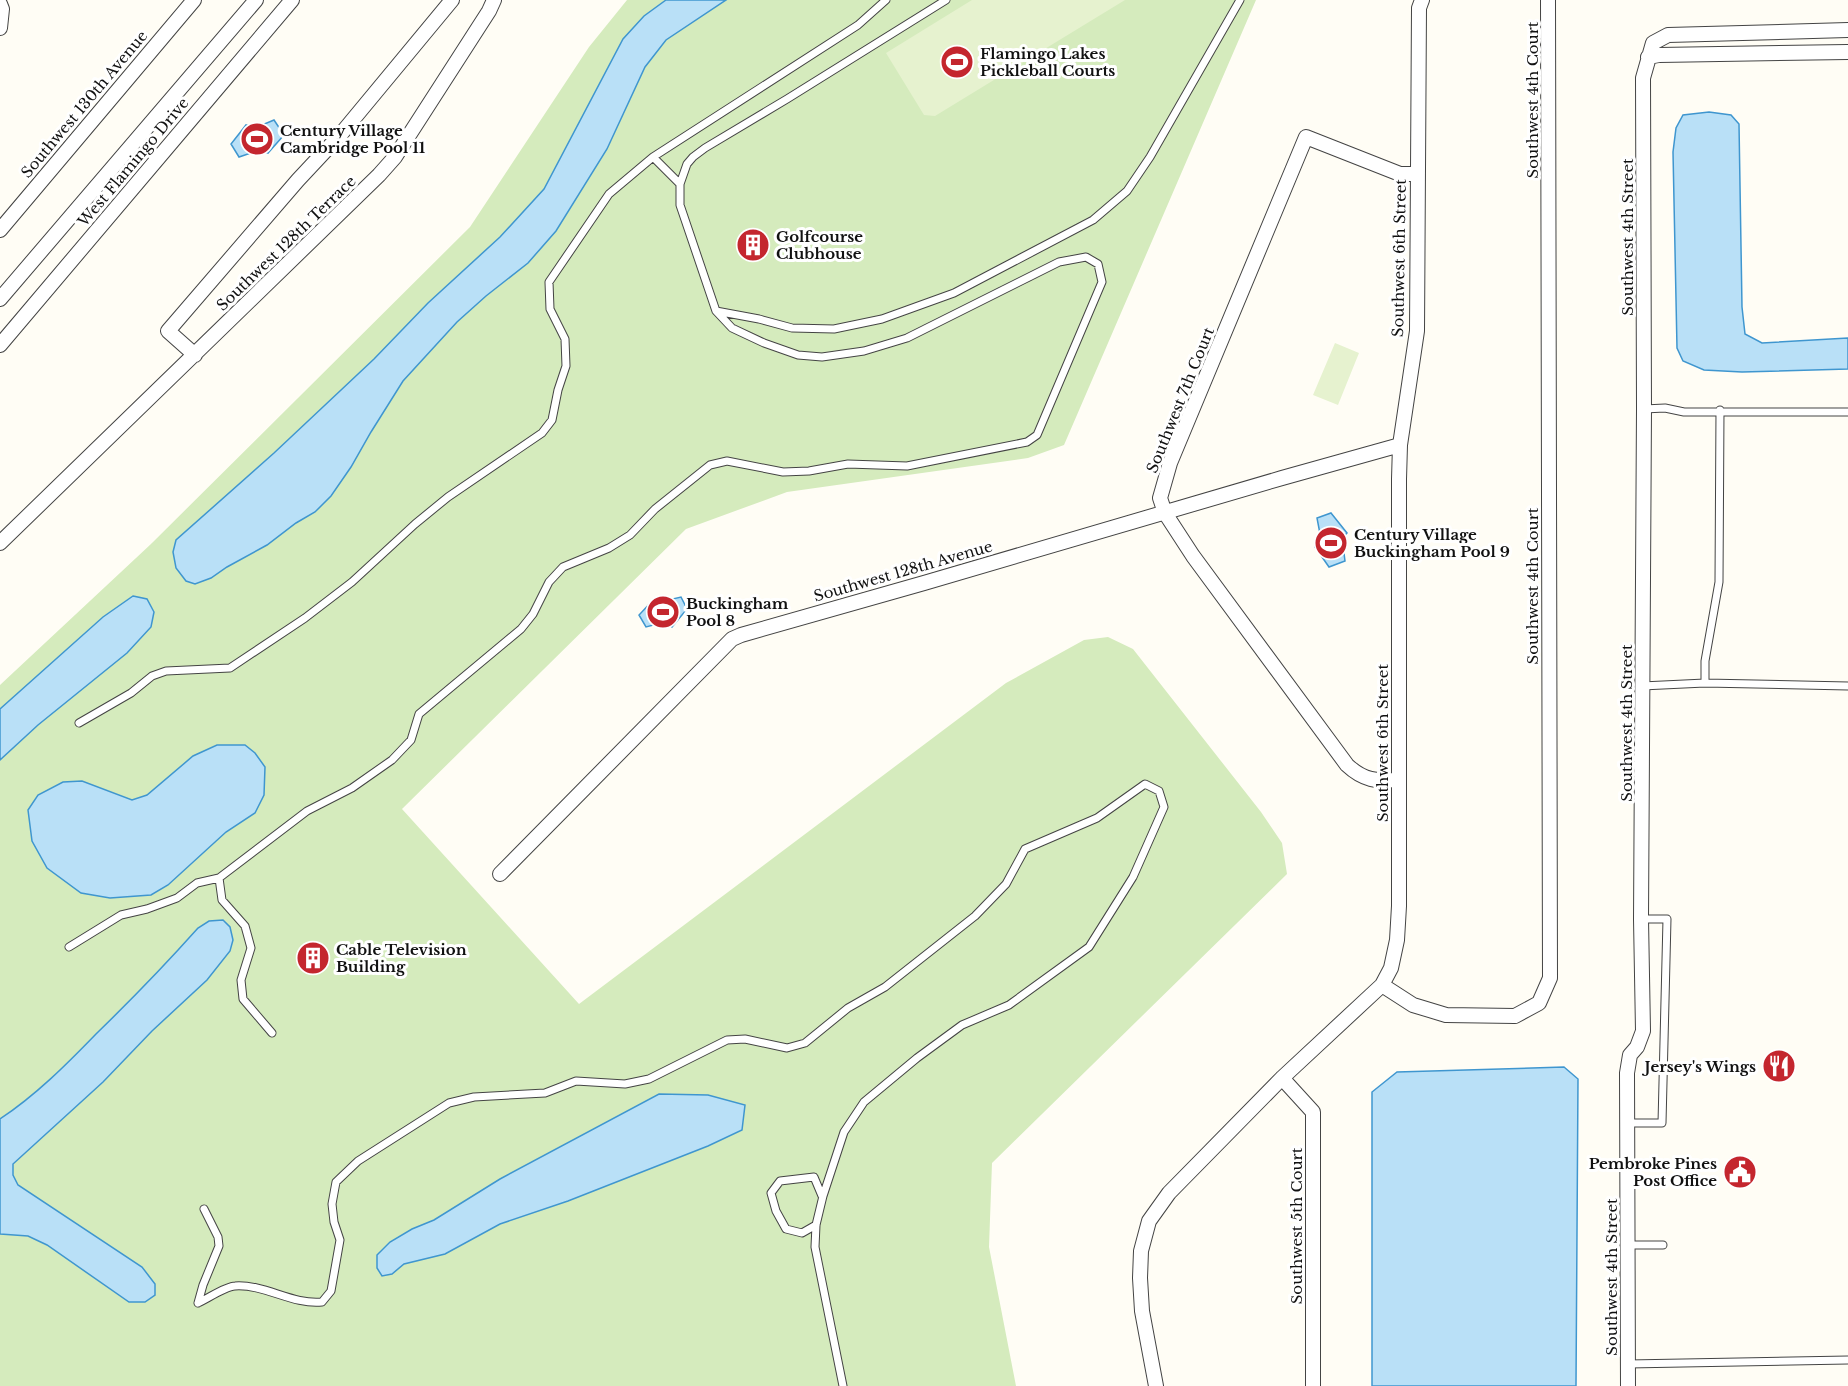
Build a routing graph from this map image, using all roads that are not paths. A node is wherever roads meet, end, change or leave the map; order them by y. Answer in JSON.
{"nodes":[{"id":1,"x":194,"y":0,"type":"edge"},
{"id":2,"x":256,"y":0,"type":"edge"},
{"id":3,"x":292,"y":0,"type":"edge"},
{"id":4,"x":452,"y":0,"type":"edge"},
{"id":5,"x":494,"y":0,"type":"edge"},
{"id":6,"x":886,"y":0,"type":"edge"},
{"id":7,"x":946,"y":0,"type":"edge"},
{"id":8,"x":1240,"y":0,"type":"edge"},
{"id":9,"x":1422,"y":0,"type":"edge"},
{"id":10,"x":1548,"y":0,"type":"edge"},
{"id":11,"x":0,"y":4,"type":"edge"},
{"id":12,"x":0,"y":28,"type":"edge"},
{"id":13,"x":1848,"y":30,"type":"edge"},
{"id":14,"x":1848,"y":52,"type":"edge"},
{"id":15,"x":1648,"y":57,"type":"junction"},
{"id":16,"x":653,"y":157,"type":"junction"},
{"id":17,"x":1417,"y":174,"type":"junction"},
{"id":18,"x":680,"y":184,"type":"junction"},
{"id":19,"x":0,"y":230,"type":"edge"},
{"id":20,"x":0,"y":299,"type":"edge"},
{"id":21,"x":716,"y":311,"type":"junction"},
{"id":22,"x":0,"y":345,"type":"edge"},
{"id":23,"x":195,"y":355,"type":"junction"},
{"id":24,"x":1644,"y":409,"type":"junction"},
{"id":25,"x":1720,"y":411,"type":"junction"},
{"id":26,"x":1848,"y":412,"type":"edge"},
{"id":27,"x":1401,"y":445,"type":"junction"},
{"id":28,"x":1165,"y":513,"type":"junction"},
{"id":29,"x":0,"y":543,"type":"edge"},
{"id":30,"x":1705,"y":683,"type":"junction"},
{"id":31,"x":1642,"y":686,"type":"junction"},
{"id":32,"x":1848,"y":686,"type":"edge"},
{"id":33,"x":79,"y":723,"type":"dead end"},
{"id":34,"x":1398,"y":780,"type":"junction"},
{"id":35,"x":500,"y":874,"type":"dead end"},
{"id":36,"x":219,"y":878,"type":"junction"},
{"id":37,"x":1641,"y":919,"type":"junction"},
{"id":38,"x":69,"y":947,"type":"dead end"},
{"id":39,"x":1382,"y":985,"type":"junction"},
{"id":40,"x":272,"y":1033,"type":"dead end"},
{"id":41,"x":1282,"y":1078,"type":"junction"},
{"id":42,"x":1627,"y":1123,"type":"junction"},
{"id":43,"x":822,"y":1196,"type":"junction"},
{"id":44,"x":204,"y":1209,"type":"dead end"},
{"id":45,"x":816,"y":1225,"type":"junction"},
{"id":46,"x":1628,"y":1245,"type":"junction"},
{"id":47,"x":1663,"y":1245,"type":"dead end"},
{"id":48,"x":1848,"y":1360,"type":"edge"},
{"id":49,"x":1628,"y":1364,"type":"junction"},
{"id":50,"x":843,"y":1386,"type":"edge"},
{"id":51,"x":1156,"y":1386,"type":"edge"},
{"id":52,"x":1313,"y":1386,"type":"edge"},
{"id":53,"x":1628,"y":1386,"type":"edge"}],
"edges":[{"from":1,"to":19,"type":"street","name":"Southwest 130th Avenue"},
{"from":2,"to":20,"type":"street","name":"West Flamingo Drive"},
{"from":3,"to":22,"type":"street","name":"West Flamingo Drive"},
{"from":4,"to":23,"type":"street","name":"Southwest 128th Terrace"},
{"from":5,"to":23,"type":"street","name":"Southwest 128th Terrace"},
{"from":6,"to":16,"type":"lane"},
{"from":7,"to":18,"type":"lane"},
{"from":8,"to":21,"type":"lane"},
{"from":9,"to":17,"type":"street","name":"Southwest 6th Street"},
{"from":10,"to":39,"type":"street","name":"Southwest 4th Court"},
{"from":11,"to":12,"type":"street"},
{"from":13,"to":15,"type":"street"},
{"from":14,"to":15,"type":"street"},
{"from":15,"to":24,"type":"street","name":"Southwest 4th Street"},
{"from":16,"to":18,"type":"lane"},
{"from":16,"to":33,"type":"lane"},
{"from":17,"to":27,"type":"street","name":"Southwest 6th Street"},
{"from":17,"to":28,"type":"street","name":"Southwest 7th Court"},
{"from":18,"to":21,"type":"lane"},
{"from":21,"to":36,"type":"lane"},
{"from":23,"to":29,"type":"street","name":"Southwest 128th Terrace"},
{"from":24,"to":25,"type":"lane"},
{"from":24,"to":31,"type":"street","name":"Southwest 4th Street"},
{"from":25,"to":26,"type":"lane"},
{"from":25,"to":30,"type":"lane"},
{"from":27,"to":28,"type":"street","name":"Southwest 128th Avenue"},
{"from":27,"to":34,"type":"street","name":"Southwest 6th Street"},
{"from":28,"to":34,"type":"street"},
{"from":28,"to":35,"type":"street","name":"Southwest 128th Avenue"},
{"from":30,"to":31,"type":"lane"},
{"from":30,"to":32,"type":"lane"},
{"from":31,"to":37,"type":"street","name":"Southwest 4th Street"},
{"from":34,"to":39,"type":"street","name":"Southwest 6th Street"},
{"from":36,"to":38,"type":"lane"},
{"from":36,"to":40,"type":"lane"},
{"from":37,"to":42,"type":"street","name":"Southwest 4th Street"},
{"from":37,"to":42,"type":"lane"},
{"from":39,"to":41,"type":"street","name":"Southwest 6th Street"},
{"from":41,"to":51,"type":"street","name":"Southwest 6th Street"},
{"from":41,"to":52,"type":"street","name":"Southwest 5th Court"},
{"from":42,"to":46,"type":"street","name":"Southwest 4th Street"},
{"from":43,"to":44,"type":"lane"},
{"from":43,"to":45,"type":"lane"},
{"from":43,"to":45,"type":"lane"},
{"from":45,"to":50,"type":"lane"},
{"from":46,"to":47,"type":"lane"},
{"from":46,"to":49,"type":"street","name":"Southwest 4th Street"},
{"from":48,"to":49,"type":"lane"},
{"from":49,"to":53,"type":"street","name":"Southwest 4th Street"}]}
